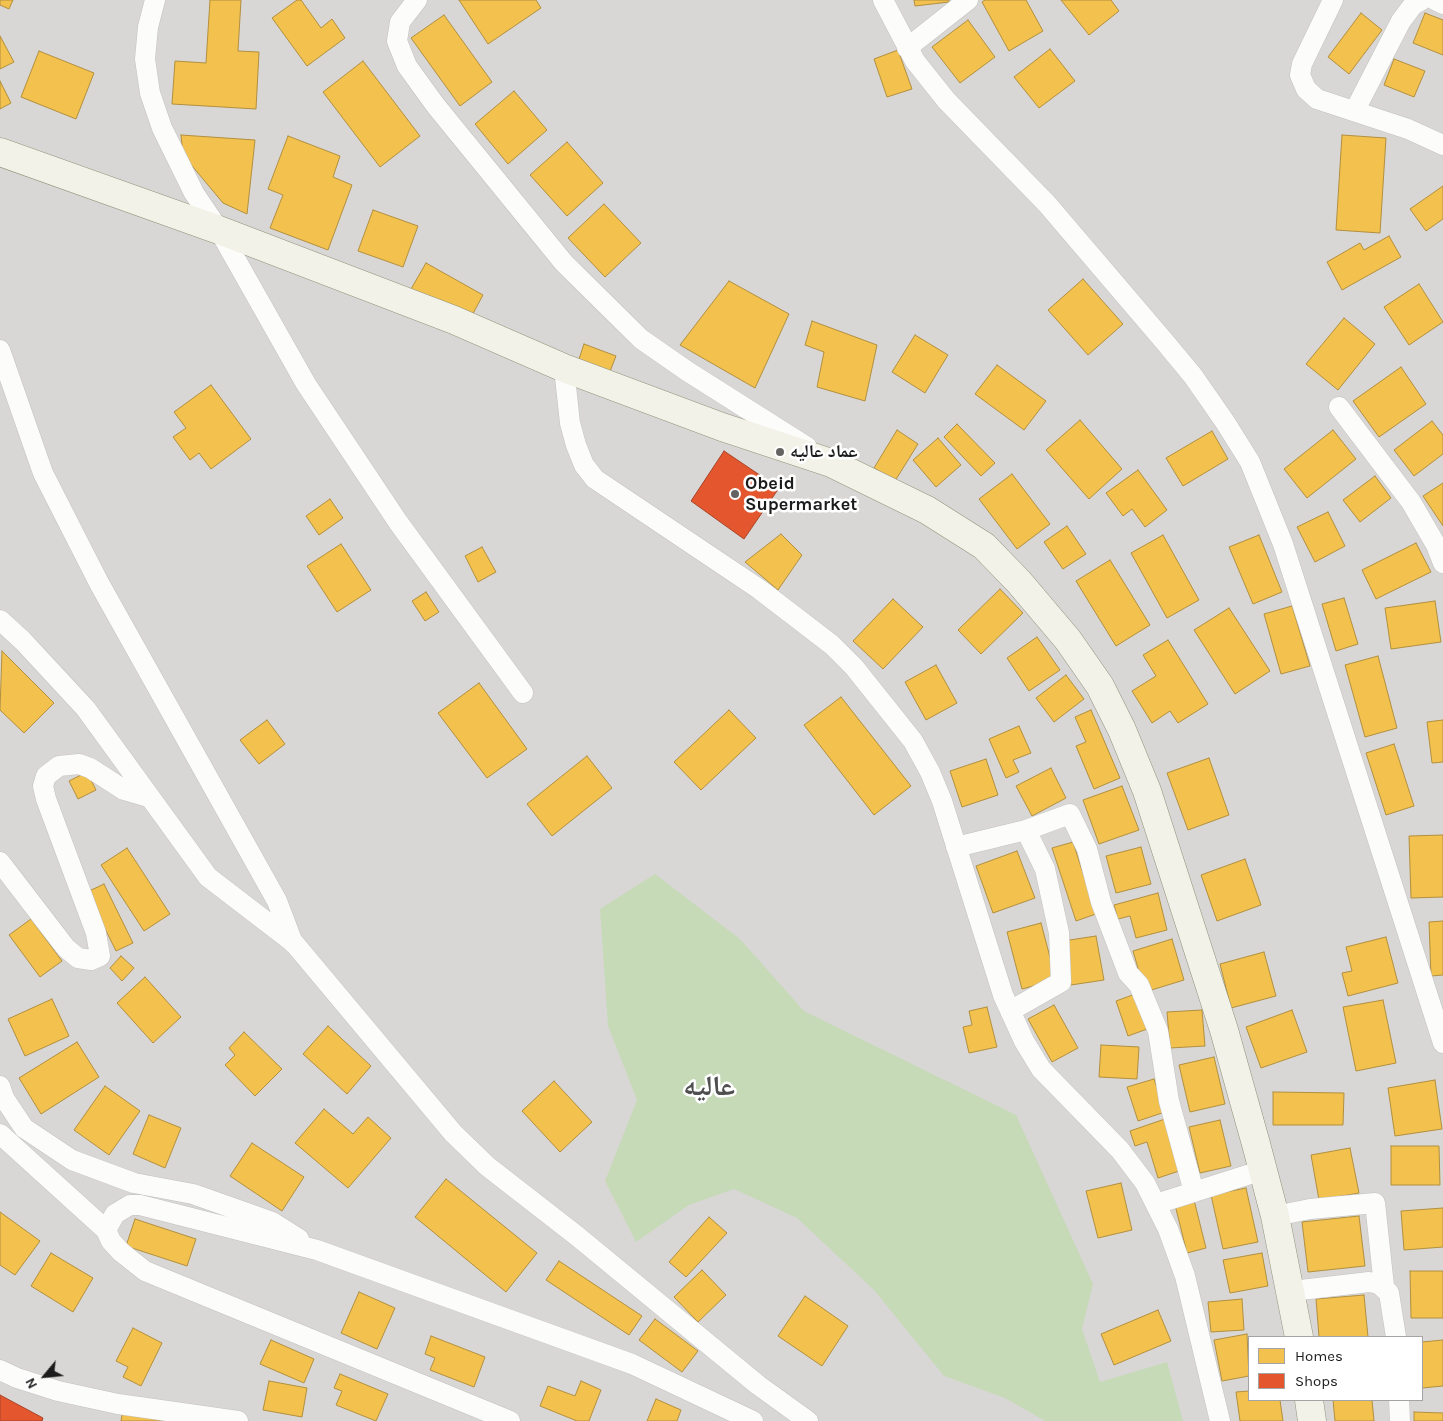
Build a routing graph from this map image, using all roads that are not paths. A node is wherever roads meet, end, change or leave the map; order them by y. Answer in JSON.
{"nodes":[{"id":1,"x":156,"y":0,"type":"edge"},
{"id":2,"x":417,"y":0,"type":"edge"},
{"id":3,"x":883,"y":0,"type":"edge"},
{"id":4,"x":968,"y":0,"type":"edge"},
{"id":5,"x":1333,"y":0,"type":"edge"},
{"id":6,"x":1422,"y":0,"type":"edge"},
{"id":7,"x":1435,"y":0,"type":"edge"},
{"id":8,"x":1443,"y":4,"type":"edge"},
{"id":9,"x":907,"y":48,"type":"junction"},
{"id":10,"x":1355,"y":110,"type":"junction"},
{"id":11,"x":1443,"y":145,"type":"edge"},
{"id":12,"x":0,"y":152,"type":"edge"},
{"id":13,"x":219,"y":230,"type":"junction"},
{"id":14,"x":0,"y":350,"type":"edge"},
{"id":15,"x":564,"y":368,"type":"junction"},
{"id":16,"x":1339,"y":407,"type":"dead end"},
{"id":17,"x":832,"y":463,"type":"junction"},
{"id":18,"x":1443,"y":563,"type":"edge"},
{"id":19,"x":0,"y":620,"type":"edge"},
{"id":20,"x":523,"y":693,"type":"dead end"},
{"id":21,"x":148,"y":797,"type":"junction"},
{"id":22,"x":1026,"y":830,"type":"junction"},
{"id":23,"x":956,"y":847,"type":"junction"},
{"id":24,"x":0,"y":862,"type":"edge"},
{"id":25,"x":294,"y":943,"type":"junction"},
{"id":26,"x":1010,"y":1010,"type":"junction"},
{"id":27,"x":1443,"y":1043,"type":"edge"},
{"id":28,"x":0,"y":1086,"type":"edge"},
{"id":29,"x":0,"y":1134,"type":"edge"},
{"id":30,"x":1263,"y":1170,"type":"junction"},
{"id":31,"x":1194,"y":1192,"type":"junction"},
{"id":32,"x":1156,"y":1204,"type":"junction"},
{"id":33,"x":1275,"y":1216,"type":"junction"},
{"id":34,"x":106,"y":1230,"type":"junction"},
{"id":35,"x":317,"y":1250,"type":"junction"},
{"id":36,"x":1384,"y":1286,"type":"junction"},
{"id":37,"x":1292,"y":1291,"type":"junction"},
{"id":38,"x":1299,"y":1336,"type":"edge"},
{"id":39,"x":1396,"y":1336,"type":"edge"},
{"id":40,"x":0,"y":1370,"type":"edge"},
{"id":41,"x":1309,"y":1401,"type":"edge"},
{"id":42,"x":1399,"y":1401,"type":"edge"},
{"id":43,"x":238,"y":1421,"type":"edge"},
{"id":44,"x":510,"y":1421,"type":"edge"},
{"id":45,"x":754,"y":1421,"type":"edge"},
{"id":46,"x":808,"y":1421,"type":"edge"},
{"id":47,"x":1220,"y":1421,"type":"edge"},
{"id":48,"x":1312,"y":1421,"type":"edge"},
{"id":49,"x":1400,"y":1421,"type":"edge"}],
"edges":[{"from":1,"to":13,"type":"street"},
{"from":2,"to":17,"type":"street"},
{"from":3,"to":9,"type":"street"},
{"from":4,"to":9,"type":"street"},
{"from":5,"to":10,"type":"street"},
{"from":6,"to":10,"type":"street"},
{"from":7,"to":8,"type":"street"},
{"from":9,"to":27,"type":"street"},
{"from":10,"to":11,"type":"street"},
{"from":12,"to":13,"type":"main road"},
{"from":13,"to":15,"type":"main road"},
{"from":13,"to":20,"type":"street"},
{"from":14,"to":25,"type":"street"},
{"from":15,"to":17,"type":"main road"},
{"from":15,"to":23,"type":"street"},
{"from":16,"to":18,"type":"street"},
{"from":17,"to":30,"type":"main road"},
{"from":19,"to":21,"type":"street"},
{"from":21,"to":24,"type":"street"},
{"from":21,"to":25,"type":"street"},
{"from":22,"to":23,"type":"street"},
{"from":22,"to":26,"type":"street"},
{"from":22,"to":31,"type":"street"},
{"from":23,"to":26,"type":"street"},
{"from":25,"to":46,"type":"street"},
{"from":26,"to":32,"type":"street"},
{"from":28,"to":35,"type":"street"},
{"from":29,"to":34,"type":"street"},
{"from":30,"to":31,"type":"street"},
{"from":30,"to":33,"type":"main road"},
{"from":31,"to":32,"type":"street"},
{"from":32,"to":47,"type":"street"},
{"from":33,"to":36,"type":"street"},
{"from":33,"to":37,"type":"main road"},
{"from":34,"to":35,"type":"street"},
{"from":34,"to":44,"type":"street"},
{"from":35,"to":45,"type":"street"},
{"from":36,"to":37,"type":"street"},
{"from":36,"to":39,"type":"street"},
{"from":37,"to":38,"type":"main road"},
{"from":40,"to":43,"type":"street"},
{"from":41,"to":48,"type":"main road"},
{"from":42,"to":49,"type":"street"}]}
